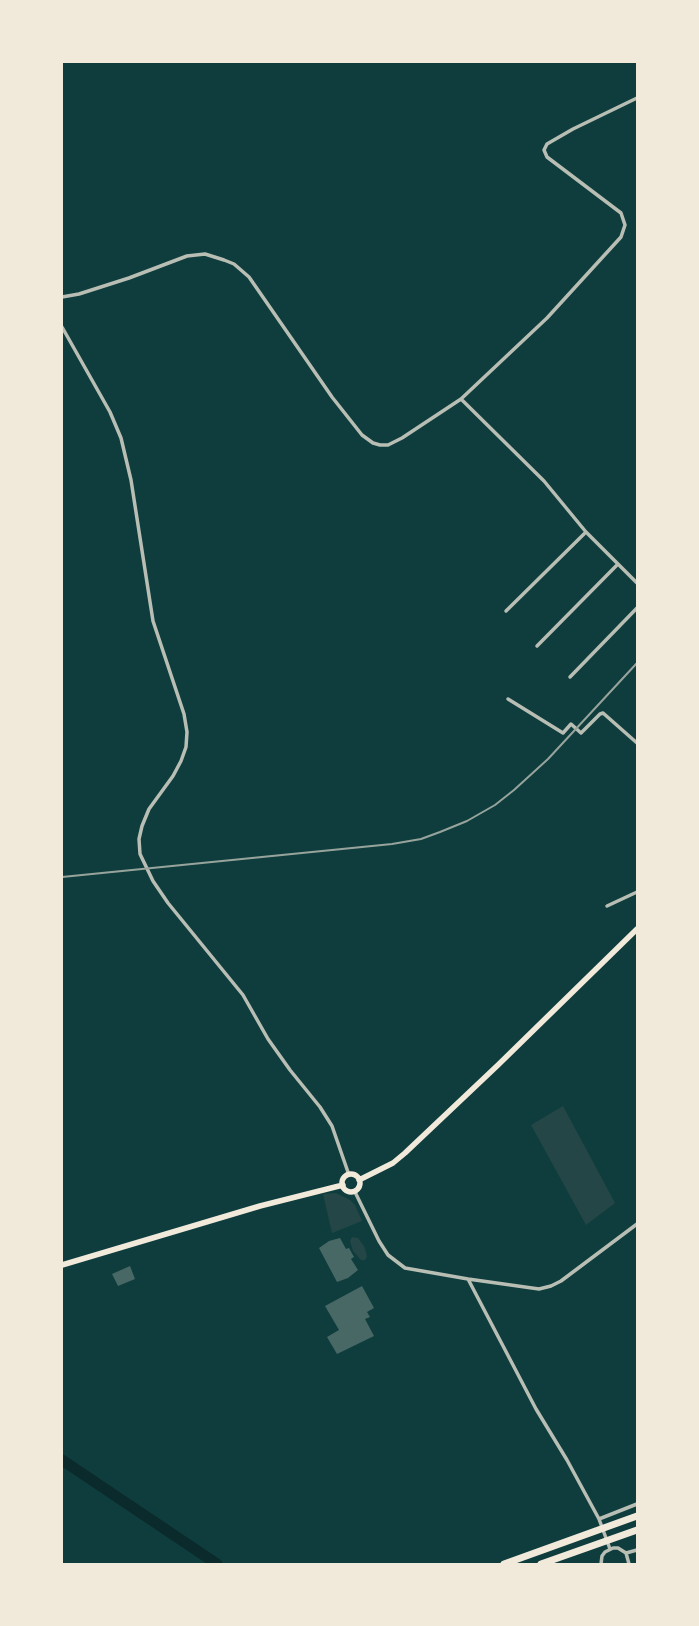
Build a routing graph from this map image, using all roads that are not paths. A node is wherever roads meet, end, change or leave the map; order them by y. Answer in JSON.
{"nodes":[{"id":1,"x":637,"y":98,"type":"edge"},
{"id":2,"x":62,"y":297,"type":"edge"},
{"id":3,"x":62,"y":327,"type":"edge"},
{"id":4,"x":461,"y":399,"type":"junction"},
{"id":5,"x":586,"y":532,"type":"junction"},
{"id":6,"x":617,"y":564,"type":"junction"},
{"id":7,"x":637,"y":583,"type":"edge"},
{"id":8,"x":637,"y":608,"type":"edge"},
{"id":9,"x":506,"y":611,"type":"dead end"},
{"id":10,"x":537,"y":646,"type":"dead end"},
{"id":11,"x":570,"y":677,"type":"dead end"},
{"id":12,"x":508,"y":699,"type":"dead end"},
{"id":13,"x":637,"y":743,"type":"edge"},
{"id":14,"x":637,"y":892,"type":"edge"},
{"id":15,"x":607,"y":906,"type":"dead end"},
{"id":16,"x":637,"y":929,"type":"edge"},
{"id":17,"x":349,"y":1175,"type":"junction"},
{"id":18,"x":359,"y":1180,"type":"junction"},
{"id":19,"x":342,"y":1185,"type":"junction"},
{"id":20,"x":355,"y":1192,"type":"junction"},
{"id":21,"x":637,"y":1224,"type":"edge"},
{"id":22,"x":62,"y":1265,"type":"edge"},
{"id":23,"x":468,"y":1279,"type":"junction"},
{"id":24,"x":637,"y":1504,"type":"edge"},
{"id":25,"x":637,"y":1516,"type":"edge"},
{"id":26,"x":599,"y":1519,"type":"junction"},
{"id":27,"x":637,"y":1530,"type":"edge"},
{"id":28,"x":610,"y":1549,"type":"junction"},
{"id":29,"x":637,"y":1550,"type":"edge"},
{"id":30,"x":626,"y":1553,"type":"junction"},
{"id":31,"x":504,"y":1564,"type":"edge"},
{"id":32,"x":541,"y":1564,"type":"edge"},
{"id":33,"x":601,"y":1564,"type":"edge"},
{"id":34,"x":629,"y":1564,"type":"edge"}],
"edges":[{"from":1,"to":4,"type":"street"},
{"from":2,"to":4,"type":"street"},
{"from":3,"to":17,"type":"street"},
{"from":4,"to":5,"type":"street"},
{"from":5,"to":6,"type":"street"},
{"from":5,"to":9,"type":"street"},
{"from":6,"to":7,"type":"street"},
{"from":6,"to":10,"type":"street"},
{"from":8,"to":11,"type":"street"},
{"from":12,"to":13,"type":"street"},
{"from":14,"to":15,"type":"street"},
{"from":16,"to":18,"type":"main road"},
{"from":17,"to":18,"type":"main road"},
{"from":17,"to":19,"type":"main road"},
{"from":18,"to":20,"type":"main road"},
{"from":19,"to":20,"type":"main road"},
{"from":19,"to":22,"type":"main road"},
{"from":20,"to":23,"type":"street"},
{"from":21,"to":23,"type":"street"},
{"from":23,"to":26,"type":"street"},
{"from":24,"to":26,"type":"street"},
{"from":25,"to":31,"type":"highway"},
{"from":26,"to":28,"type":"street"},
{"from":27,"to":32,"type":"highway"},
{"from":28,"to":30,"type":"street"},
{"from":28,"to":33,"type":"street"},
{"from":29,"to":30,"type":"street"},
{"from":30,"to":34,"type":"street"}]}
